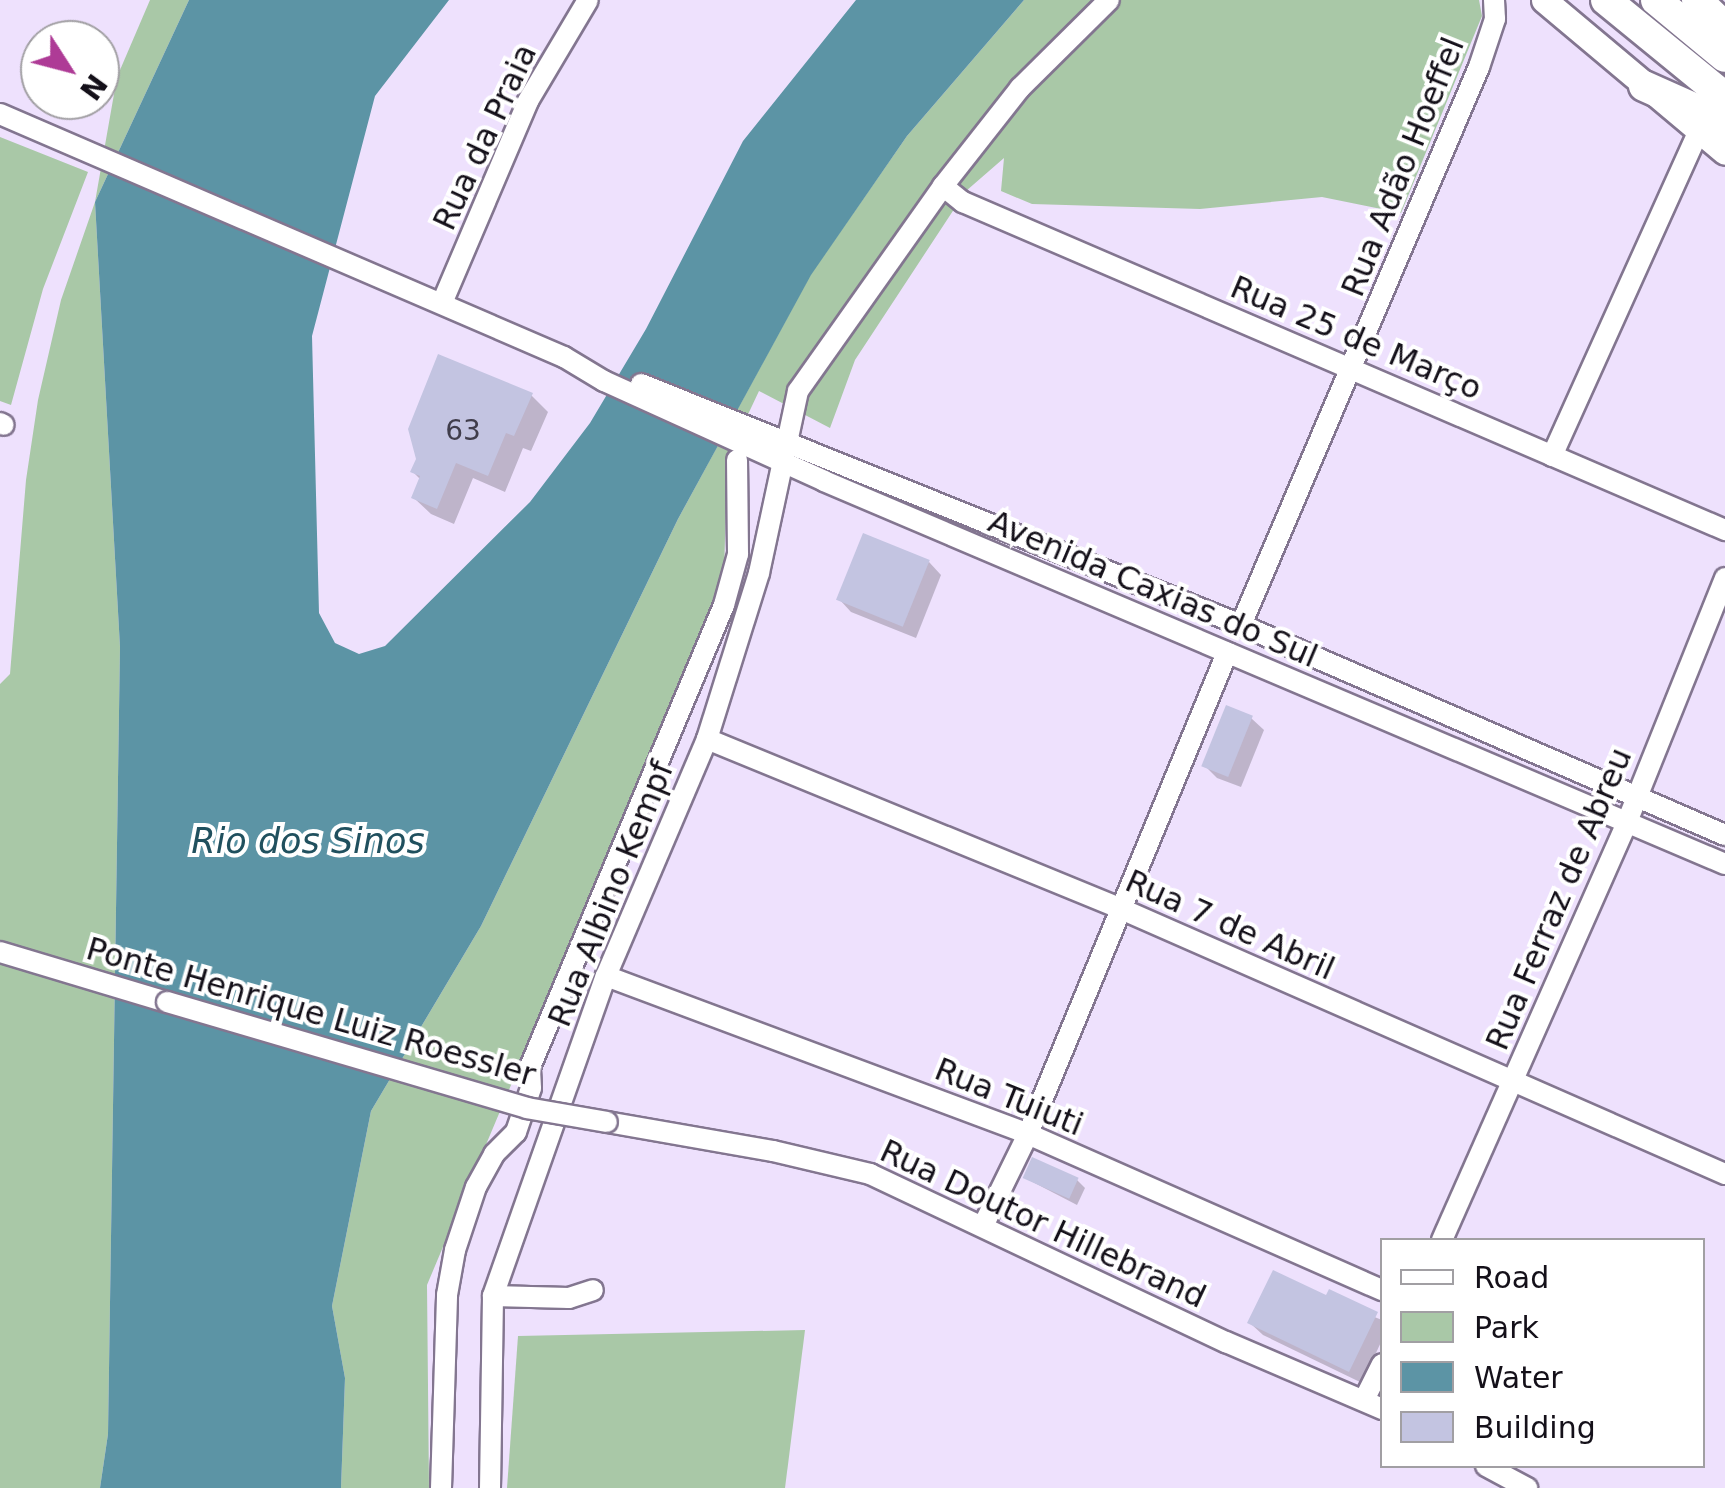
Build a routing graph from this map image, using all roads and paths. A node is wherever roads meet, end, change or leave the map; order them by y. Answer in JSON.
{"nodes":[{"id":1,"x":588,"y":0,"type":"edge"},
{"id":2,"x":1109,"y":0,"type":"edge"},
{"id":3,"x":1544,"y":0,"type":"edge"},
{"id":4,"x":1606,"y":0,"type":"edge"},
{"id":5,"x":1656,"y":0,"type":"edge"},
{"id":6,"x":1697,"y":0,"type":"edge"},
{"id":7,"x":1495,"y":3,"type":"edge"},
{"id":8,"x":1725,"y":27,"type":"edge"},
{"id":9,"x":1725,"y":56,"type":"edge"},
{"id":10,"x":1644,"y":86,"type":"joint"},
{"id":11,"x":1725,"y":97,"type":"edge"},
{"id":12,"x":0,"y":114,"type":"edge"},
{"id":13,"x":1712,"y":127,"type":"edge"},
{"id":14,"x":1725,"y":152,"type":"edge"},
{"id":15,"x":942,"y":186,"type":"junction"},
{"id":16,"x":442,"y":304,"type":"junction"},
{"id":17,"x":1351,"y":369,"type":"junction"},
{"id":18,"x":784,"y":450,"type":"junction"},
{"id":19,"x":1552,"y":456,"type":"junction"},
{"id":20,"x":737,"y":460,"type":"dead end"},
{"id":21,"x":771,"y":515,"type":"junction"},
{"id":22,"x":738,"y":520,"type":"junction"},
{"id":23,"x":1725,"y":530,"type":"edge"},
{"id":24,"x":1725,"y":578,"type":"edge"},
{"id":25,"x":1241,"y":625,"type":"junction"},
{"id":26,"x":1227,"y":653,"type":"junction"},
{"id":27,"x":707,"y":739,"type":"junction"},
{"id":28,"x":1637,"y":798,"type":"junction"},
{"id":29,"x":1628,"y":822,"type":"junction"},
{"id":30,"x":1725,"y":834,"type":"edge"},
{"id":31,"x":1725,"y":864,"type":"edge"},
{"id":32,"x":1119,"y":908,"type":"junction"},
{"id":33,"x":0,"y":952,"type":"edge"},
{"id":34,"x":606,"y":976,"type":"junction"},
{"id":35,"x":1513,"y":1082,"type":"junction"},
{"id":36,"x":607,"y":1122,"type":"joint"},
{"id":37,"x":1028,"y":1134,"type":"junction"},
{"id":38,"x":1725,"y":1174,"type":"edge"},
{"id":39,"x":984,"y":1224,"type":"junction"},
{"id":40,"x":1443,"y":1238,"type":"edge"},
{"id":41,"x":1380,"y":1289,"type":"edge"},
{"id":42,"x":593,"y":1290,"type":"dead end"},
{"id":43,"x":493,"y":1296,"type":"junction"},
{"id":44,"x":1380,"y":1373,"type":"edge"},
{"id":45,"x":1373,"y":1405,"type":"edge"},
{"id":46,"x":1490,"y":1468,"type":"edge"},
{"id":47,"x":441,"y":1488,"type":"edge"},
{"id":48,"x":490,"y":1488,"type":"edge"},
{"id":49,"x":1527,"y":1488,"type":"edge"}],
"edges":[{"from":1,"to":16,"type":"street","name":"Rua da Praia"},
{"from":2,"to":15,"type":"street","name":"Rua Albino Kempf"},
{"from":3,"to":10,"type":"main road"},
{"from":4,"to":11,"type":"highway"},
{"from":5,"to":9,"type":"highway"},
{"from":6,"to":8,"type":"highway"},
{"from":7,"to":17,"type":"street","name":"Rua Adão Hoeffel"},
{"from":10,"to":13,"type":"highway"},
{"from":12,"to":16,"type":"street","name":"Avenida Caxias do Sul"},
{"from":13,"to":14,"type":"main road"},
{"from":13,"to":19,"type":"street"},
{"from":15,"to":17,"type":"street","name":"Rua 25 de Março"},
{"from":15,"to":18,"type":"street","name":"Rua Albino Kempf"},
{"from":16,"to":18,"type":"street","name":"Avenida Caxias do Sul"},
{"from":17,"to":19,"type":"street","name":"Rua 25 de Março"},
{"from":17,"to":25,"type":"street","name":"Rua Adão Hoeffel"},
{"from":18,"to":21,"type":"street","name":"Rua Albino Kempf"},
{"from":18,"to":25,"type":"street","name":"Avenida Caxias do Sul"},
{"from":18,"to":26,"type":"street","name":"Avenida Caxias do Sul"},
{"from":19,"to":23,"type":"street","name":"Rua 25 de Março"},
{"from":20,"to":22,"type":"street"},
{"from":21,"to":22,"type":"street"},
{"from":21,"to":27,"type":"street","name":"Rua Albino Kempf"},
{"from":22,"to":47,"type":"street"},
{"from":24,"to":28,"type":"street","name":"Rua Ferraz de Abreu"},
{"from":25,"to":28,"type":"street","name":"Avenida Caxias do Sul"},
{"from":26,"to":29,"type":"street","name":"Avenida Caxias do Sul"},
{"from":26,"to":32,"type":"street"},
{"from":27,"to":32,"type":"street","name":"Rua 7 de Abril"},
{"from":27,"to":34,"type":"street","name":"Rua Albino Kempf"},
{"from":28,"to":29,"type":"street","name":"Rua Ferraz de Abreu"},
{"from":28,"to":30,"type":"street","name":"Avenida Caxias do Sul"},
{"from":29,"to":31,"type":"street","name":"Avenida Caxias do Sul"},
{"from":29,"to":35,"type":"street","name":"Rua Ferraz de Abreu"},
{"from":32,"to":35,"type":"street","name":"Rua 7 de Abril"},
{"from":32,"to":37,"type":"street"},
{"from":33,"to":36,"type":"street","name":"Ponte Henrique Luiz Roessler","bridge":true},
{"from":34,"to":37,"type":"street","name":"Rua Tuiuti"},
{"from":34,"to":43,"type":"street","name":"Rua Albino Kempf"},
{"from":35,"to":38,"type":"street","name":"Rua 7 de Abril"},
{"from":35,"to":40,"type":"street","name":"Rua Ferraz de Abreu"},
{"from":36,"to":39,"type":"street","name":"Rua Doutor Hillebrand"},
{"from":37,"to":39,"type":"street"},
{"from":37,"to":41,"type":"street","name":"Rua Tuiuti"},
{"from":39,"to":45,"type":"street","name":"Rua Doutor Hillebrand"},
{"from":42,"to":43,"type":"street"},
{"from":43,"to":48,"type":"street","name":"Rua Albino Kempf"},
{"from":44,"to":45,"type":"street"},
{"from":46,"to":49,"type":"street"}]}
